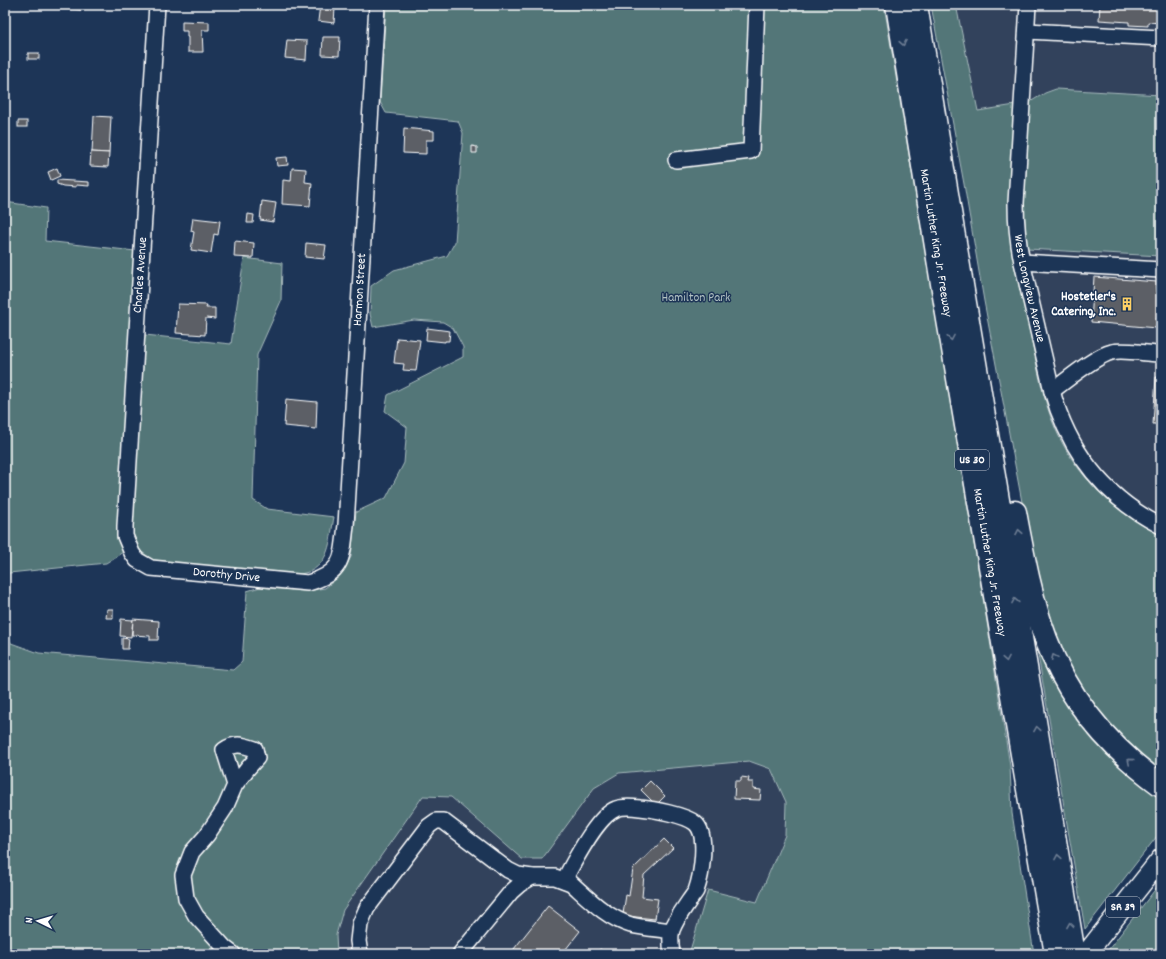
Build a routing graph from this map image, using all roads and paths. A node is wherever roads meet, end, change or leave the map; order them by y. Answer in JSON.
{"nodes":[{"id":1,"x":157,"y":5,"type":"edge"},
{"id":2,"x":377,"y":5,"type":"edge"},
{"id":3,"x":757,"y":5,"type":"edge"},
{"id":4,"x":897,"y":5,"type":"edge"},
{"id":5,"x":916,"y":5,"type":"edge"},
{"id":6,"x":1028,"y":5,"type":"edge"},
{"id":7,"x":1027,"y":31,"type":"junction"},
{"id":8,"x":1161,"y":38,"type":"edge"},
{"id":9,"x":924,"y":52,"type":"junction"},
{"id":10,"x":676,"y":160,"type":"dead end"},
{"id":11,"x":1022,"y":262,"type":"junction"},
{"id":12,"x":1161,"y":270,"type":"edge"},
{"id":13,"x":1161,"y":354,"type":"edge"},
{"id":14,"x":1052,"y":391,"type":"junction"},
{"id":15,"x":1161,"y":526,"type":"edge"},
{"id":16,"x":128,"y":545,"type":"joint"},
{"id":17,"x":333,"y":571,"type":"joint"},
{"id":18,"x":235,"y":785,"type":"dead end"},
{"id":19,"x":1161,"y":785,"type":"edge"},
{"id":20,"x":1161,"y":859,"type":"edge"},
{"id":21,"x":532,"y":877,"type":"junction"},
{"id":22,"x":564,"y":880,"type":"junction"},
{"id":23,"x":1045,"y":920,"type":"junction"},
{"id":24,"x":671,"y":931,"type":"junction"},
{"id":25,"x":233,"y":954,"type":"edge"},
{"id":26,"x":360,"y":954,"type":"edge"},
{"id":27,"x":460,"y":954,"type":"edge"},
{"id":28,"x":672,"y":954,"type":"edge"},
{"id":29,"x":1046,"y":954,"type":"edge"},
{"id":30,"x":1056,"y":954,"type":"edge"},
{"id":31,"x":1074,"y":954,"type":"edge"},
{"id":32,"x":1086,"y":954,"type":"edge"}],
"edges":[{"from":1,"to":16,"type":"street","name":"Charles Avenue"},
{"from":2,"to":17,"type":"street","name":"Harmon Street"},
{"from":3,"to":10,"type":"street"},
{"from":4,"to":23,"type":"highway","name":"Martin Luther King Jr. Freeway","number":"US 30","one_way":true},
{"from":5,"to":9,"type":"highway","name":"Martin Luther King Jr. Freeway","number":"US 30"},
{"from":6,"to":7,"type":"street","name":"West Longview Avenue"},
{"from":7,"to":8,"type":"street"},
{"from":7,"to":11,"type":"street","name":"West Longview Avenue"},
{"from":19,"to":9,"type":"highway","one_way":true},
{"from":31,"to":9,"type":"highway","name":"Martin Luther King Jr. Freeway","number":"US 30","one_way":true},
{"from":11,"to":12,"type":"street"},
{"from":11,"to":14,"type":"street","name":"West Longview Avenue"},
{"from":13,"to":14,"type":"street"},
{"from":14,"to":15,"type":"street","name":"West Longview Avenue"},
{"from":16,"to":17,"type":"street","name":"Dorothy Drive"},
{"from":18,"to":25,"type":"street"},
{"from":20,"to":32,"type":"main road","number":"SR 39"},
{"from":21,"to":22,"type":"street"},
{"from":21,"to":26,"type":"street"},
{"from":21,"to":27,"type":"street"},
{"from":22,"to":24,"type":"street"},
{"from":22,"to":24,"type":"street"},
{"from":23,"to":29,"type":"highway"},
{"from":23,"to":30,"type":"highway","name":"Martin Luther King Jr. Freeway","number":"US 30"},
{"from":24,"to":28,"type":"street"}]}
